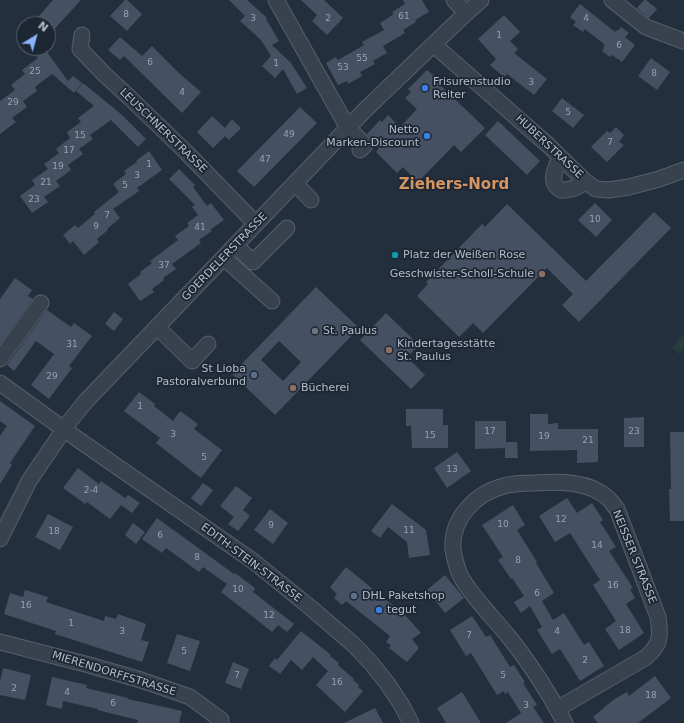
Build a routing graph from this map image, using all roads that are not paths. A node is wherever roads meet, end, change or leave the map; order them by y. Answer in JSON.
{"nodes":[{"id":1,"x":276,"y":0,"type":"edge"},
{"id":2,"x":454,"y":0,"type":"edge"},
{"id":3,"x":481,"y":0,"type":"edge"},
{"id":4,"x":612,"y":0,"type":"edge"},
{"id":5,"x":466,"y":13,"type":"junction"},
{"id":6,"x":82,"y":35,"type":"dead end"},
{"id":7,"x":683,"y":41,"type":"dead end"},
{"id":8,"x":434,"y":45,"type":"junction"},
{"id":9,"x":348,"y":128,"type":"junction"},
{"id":10,"x":360,"y":150,"type":"dead end"},
{"id":11,"x":560,"y":157,"type":"junction"},
{"id":12,"x":684,"y":170,"type":"edge"},
{"id":13,"x":586,"y":182,"type":"junction"},
{"id":14,"x":295,"y":183,"type":"junction"},
{"id":15,"x":311,"y":200,"type":"dead end"},
{"id":16,"x":256,"y":224,"type":"junction"},
{"id":17,"x":286,"y":228,"type":"dead end"},
{"id":18,"x":236,"y":246,"type":"junction"},
{"id":19,"x":224,"y":258,"type":"junction"},
{"id":20,"x":272,"y":301,"type":"dead end"},
{"id":21,"x":40,"y":303,"type":"dead end"},
{"id":22,"x":157,"y":327,"type":"junction"},
{"id":23,"x":208,"y":344,"type":"dead end"},
{"id":24,"x":0,"y":359,"type":"edge"},
{"id":25,"x":0,"y":383,"type":"edge"},
{"id":26,"x":64,"y":430,"type":"junction"},
{"id":27,"x":0,"y":539,"type":"edge"},
{"id":28,"x":0,"y":642,"type":"edge"},
{"id":29,"x":557,"y":709,"type":"junction"},
{"id":30,"x":221,"y":720,"type":"dead end"},
{"id":31,"x":411,"y":723,"type":"edge"},
{"id":32,"x":565,"y":723,"type":"edge"}],
"edges":[{"from":1,"to":9,"type":"street"},
{"from":2,"to":5,"type":"street"},
{"from":3,"to":5,"type":"street","name":"GOERDELERSTRASSE"},
{"from":4,"to":7,"type":"street"},
{"from":5,"to":8,"type":"street","name":"GOERDELERSTRASSE"},
{"from":6,"to":16,"type":"street","name":"LEUSCHNERSTRASSE"},
{"from":8,"to":9,"type":"street","name":"GOERDELERSTRASSE"},
{"from":8,"to":11,"type":"street","name":"HUBERSTRASSE"},
{"from":9,"to":10,"type":"street"},
{"from":9,"to":14,"type":"street","name":"GOERDELERSTRASSE"},
{"from":11,"to":13,"type":"street","name":"HUBERSTRASSE"},
{"from":11,"to":13,"type":"street"},
{"from":12,"to":13,"type":"street","name":"HUBERSTRASSE"},
{"from":14,"to":15,"type":"street"},
{"from":14,"to":16,"type":"street","name":"GOERDELERSTRASSE"},
{"from":16,"to":18,"type":"street","name":"GOERDELERSTRASSE"},
{"from":17,"to":18,"type":"street"},
{"from":18,"to":19,"type":"street","name":"GOERDELERSTRASSE"},
{"from":19,"to":20,"type":"street"},
{"from":19,"to":22,"type":"street","name":"GOERDELERSTRASSE"},
{"from":21,"to":24,"type":"street"},
{"from":22,"to":23,"type":"street"},
{"from":22,"to":26,"type":"street","name":"GOERDELERSTRASSE"},
{"from":25,"to":26,"type":"street","name":"EDITH-STEIN-STRASSE"},
{"from":26,"to":27,"type":"street","name":"GOERDELERSTRASSE"},
{"from":26,"to":31,"type":"street","name":"EDITH-STEIN-STRASSE"},
{"from":28,"to":30,"type":"street","name":"MIERENDORFFSTRASSE"},
{"from":29,"to":29,"type":"street","name":"NEISSER STRASSE"},
{"from":29,"to":32,"type":"street","name":"NEISSER STRASSE"}]}
